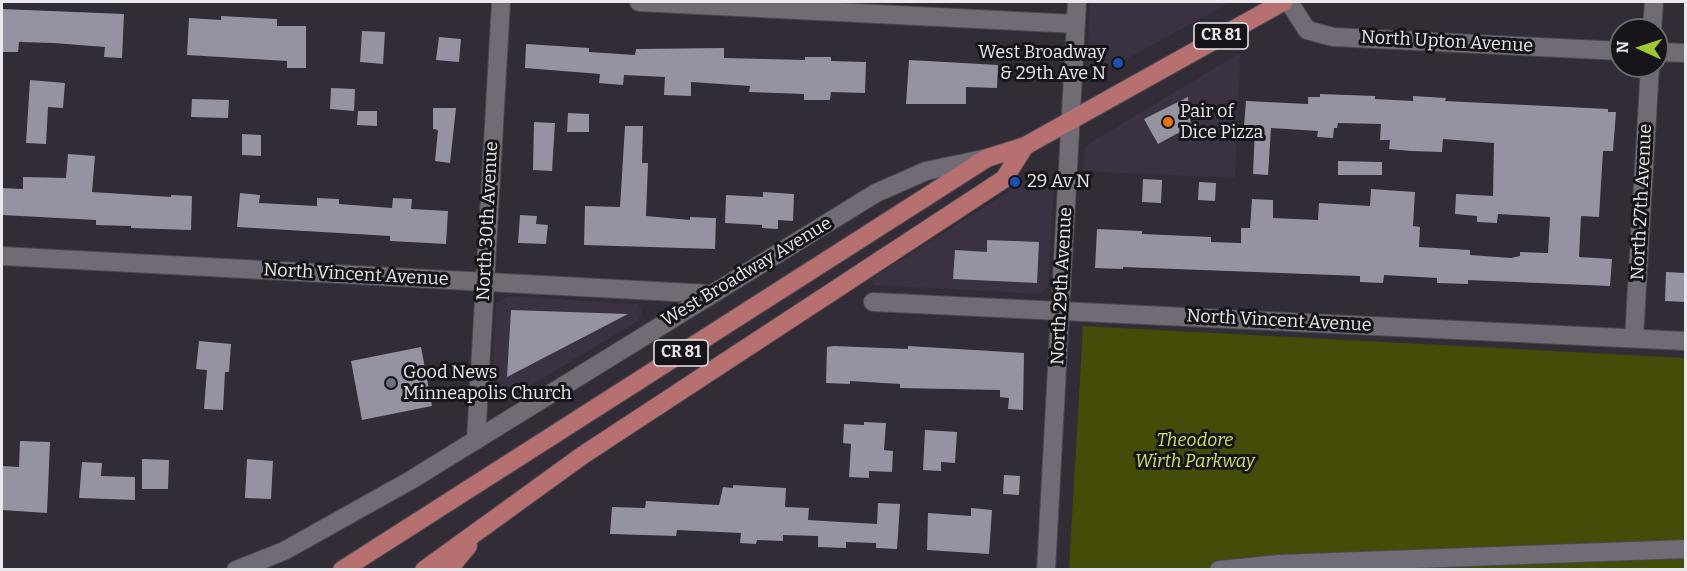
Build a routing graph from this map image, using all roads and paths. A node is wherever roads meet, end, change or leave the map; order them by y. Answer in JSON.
{"nodes":[{"id":1,"x":501,"y":2,"type":"edge"},
{"id":2,"x":639,"y":2,"type":"edge"},
{"id":3,"x":1077,"y":2,"type":"edge"},
{"id":4,"x":1283,"y":2,"type":"edge"},
{"id":5,"x":1290,"y":2,"type":"edge"},
{"id":6,"x":1654,"y":2,"type":"edge"},
{"id":7,"x":1653,"y":18,"type":"edge"},
{"id":8,"x":1076,"y":24,"type":"junction"},
{"id":9,"x":1609,"y":50,"type":"edge"},
{"id":10,"x":1669,"y":52,"type":"edge"},
{"id":11,"x":1686,"y":53,"type":"edge"},
{"id":12,"x":1649,"y":78,"type":"edge"},
{"id":13,"x":1071,"y":118,"type":"junction"},
{"id":14,"x":1025,"y":146,"type":"junction"},
{"id":15,"x":987,"y":158,"type":"junction"},
{"id":16,"x":2,"y":256,"type":"edge"},
{"id":17,"x":485,"y":282,"type":"junction"},
{"id":18,"x":711,"y":294,"type":"junction"},
{"id":19,"x":873,"y":302,"type":"dead end"},
{"id":20,"x":1061,"y":311,"type":"junction"},
{"id":21,"x":1634,"y":338,"type":"junction"},
{"id":22,"x":1686,"y":340,"type":"edge"},
{"id":23,"x":476,"y":440,"type":"junction"},
{"id":24,"x":489,"y":521,"type":"junction"},
{"id":25,"x":1686,"y":549,"type":"edge"},
{"id":26,"x":236,"y":570,"type":"edge"},
{"id":27,"x":342,"y":570,"type":"edge"},
{"id":28,"x":424,"y":570,"type":"edge"},
{"id":29,"x":448,"y":570,"type":"edge"},
{"id":30,"x":1046,"y":570,"type":"edge"},
{"id":31,"x":1219,"y":570,"type":"edge"}],
"edges":[{"from":1,"to":17,"type":"street","name":"North 30th Avenue"},
{"from":2,"to":8,"type":"street"},
{"from":3,"to":8,"type":"street","name":"North 29th Avenue"},
{"from":4,"to":13,"type":"main road","name":"West Broadway Avenue","number":"CR 81"},
{"from":5,"to":9,"type":"street","name":"North Upton Avenue"},
{"from":6,"to":7,"type":"street"},
{"from":8,"to":13,"type":"street","name":"North 29th Avenue"},
{"from":10,"to":11,"type":"street"},
{"from":12,"to":21,"type":"street","name":"North 27th Avenue"},
{"from":13,"to":14,"type":"main road","name":"West Broadway Avenue","number":"CR 81"},
{"from":13,"to":20,"type":"street","name":"North 29th Avenue"},
{"from":14,"to":15,"type":"main road","name":"West Broadway Avenue","number":"CR 81"},
{"from":14,"to":24,"type":"main road","name":"West Broadway Avenue","number":"CR 81"},
{"from":15,"to":18,"type":"street","name":"West Broadway Avenue"},
{"from":15,"to":27,"type":"main road","name":"West Broadway Avenue","number":"CR 81"},
{"from":16,"to":17,"type":"street","name":"North Vincent Avenue"},
{"from":17,"to":18,"type":"street","name":"North Vincent Avenue"},
{"from":17,"to":23,"type":"street","name":"North 30th Avenue"},
{"from":18,"to":23,"type":"street","name":"West Broadway Avenue"},
{"from":19,"to":20,"type":"street","name":"North Vincent Avenue"},
{"from":20,"to":21,"type":"street","name":"North Vincent Avenue"},
{"from":20,"to":30,"type":"street","name":"North 29th Avenue"},
{"from":21,"to":22,"type":"street","name":"North Vincent Avenue"},
{"from":23,"to":26,"type":"street","name":"West Broadway Avenue"},
{"from":24,"to":28,"type":"main road","name":"West Broadway Avenue","number":"CR 81"},
{"from":24,"to":29,"type":"main road"},
{"from":25,"to":31,"type":"street"}]}
